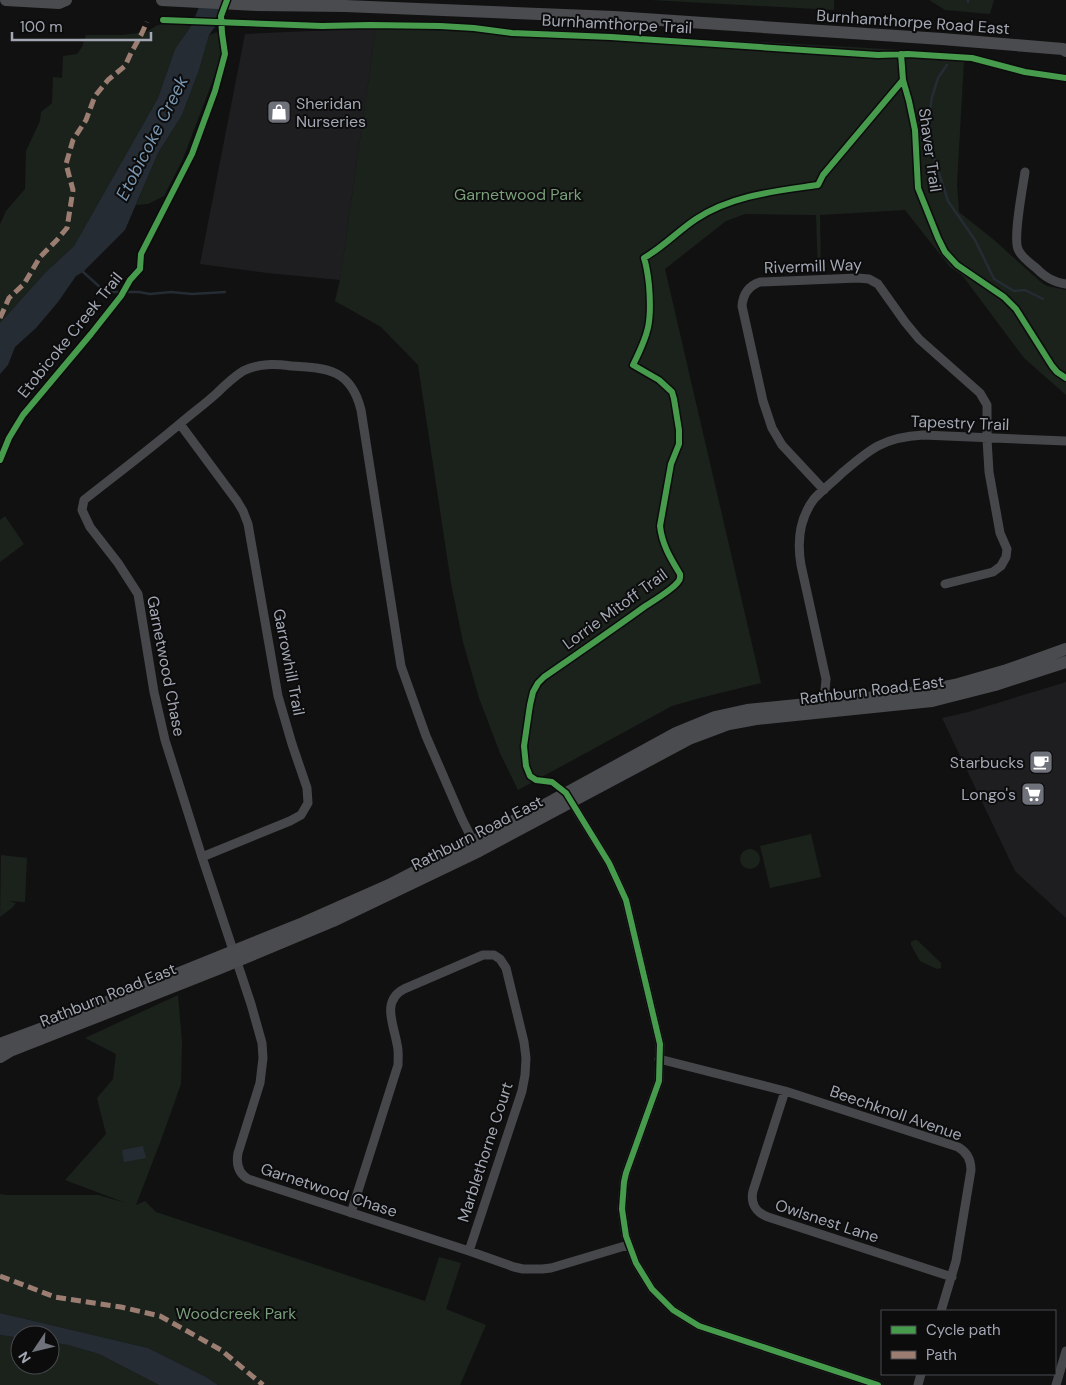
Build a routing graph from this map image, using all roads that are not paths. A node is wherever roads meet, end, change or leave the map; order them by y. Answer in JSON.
{"nodes":[{"id":1,"x":6,"y":0,"type":"edge"},
{"id":2,"x":66,"y":0,"type":"edge"},
{"id":3,"x":167,"y":0,"type":"edge"},
{"id":4,"x":1065,"y":50,"type":"edge"},
{"id":5,"x":1025,"y":172,"type":"dead end"},
{"id":6,"x":1066,"y":284,"type":"edge"},
{"id":7,"x":180,"y":424,"type":"junction"},
{"id":8,"x":987,"y":439,"type":"junction"},
{"id":9,"x":1066,"y":441,"type":"edge"},
{"id":10,"x":824,"y":490,"type":"junction"},
{"id":11,"x":945,"y":584,"type":"dead end"},
{"id":12,"x":1066,"y":649,"type":"edge"},
{"id":13,"x":1066,"y":662,"type":"edge"},
{"id":14,"x":824,"y":702,"type":"junction"},
{"id":15,"x":569,"y":797,"type":"junction"},
{"id":16,"x":476,"y":847,"type":"junction"},
{"id":17,"x":202,"y":857,"type":"junction"},
{"id":18,"x":235,"y":956,"type":"junction"},
{"id":19,"x":0,"y":1044,"type":"edge"},
{"id":20,"x":0,"y":1057,"type":"edge"},
{"id":21,"x":659,"y":1059,"type":"junction"},
{"id":22,"x":784,"y":1091,"type":"junction"},
{"id":23,"x":350,"y":1213,"type":"junction"},
{"id":24,"x":628,"y":1245,"type":"junction"},
{"id":25,"x":469,"y":1251,"type":"junction"},
{"id":26,"x":952,"y":1277,"type":"junction"},
{"id":27,"x":942,"y":1310,"type":"edge"},
{"id":28,"x":1066,"y":1351,"type":"edge"},
{"id":29,"x":878,"y":1385,"type":"edge"},
{"id":30,"x":1056,"y":1385,"type":"edge"}],
"edges":[{"from":1,"to":2,"type":"street"},
{"from":3,"to":4,"type":"street","name":"Burnhamthorpe Road East"},
{"from":5,"to":6,"type":"street"},
{"from":7,"to":16,"type":"street","name":"Garnetwood Chase"},
{"from":7,"to":17,"type":"street","name":"Garnetwood Chase"},
{"from":7,"to":17,"type":"street","name":"Garrowhill Trail"},
{"from":8,"to":9,"type":"street","name":"Tapestry Trail"},
{"from":8,"to":10,"type":"street","name":"Tapestry Trail"},
{"from":8,"to":10,"type":"street","name":"Rivermill Way"},
{"from":8,"to":11,"type":"street"},
{"from":10,"to":14,"type":"street","name":"Tapestry Trail"},
{"from":12,"to":14,"type":"street","name":"Rathburn Road East"},
{"from":13,"to":15,"type":"street","name":"Rathburn Road East"},
{"from":14,"to":15,"type":"street","name":"Rathburn Road East"},
{"from":15,"to":16,"type":"street","name":"Rathburn Road East"},
{"from":15,"to":21,"type":"street"},
{"from":16,"to":18,"type":"street","name":"Rathburn Road East"},
{"from":17,"to":18,"type":"street","name":"Garnetwood Chase"},
{"from":18,"to":19,"type":"street","name":"Rathburn Road East"},
{"from":18,"to":20,"type":"street","name":"Rathburn Road East"},
{"from":18,"to":23,"type":"street","name":"Garnetwood Chase"},
{"from":21,"to":22,"type":"street","name":"Beechknoll Avenue"},
{"from":21,"to":24,"type":"street"},
{"from":22,"to":26,"type":"street","name":"Beechknoll Avenue"},
{"from":22,"to":26,"type":"street","name":"Owlsnest Lane"},
{"from":23,"to":25,"type":"street","name":"Garnetwood Chase"},
{"from":23,"to":25,"type":"street","name":"Marblethorne Court"},
{"from":24,"to":25,"type":"street","name":"Garnetwood Chase"},
{"from":24,"to":29,"type":"street"},
{"from":26,"to":27,"type":"street","name":"Beechknoll Avenue"},
{"from":28,"to":30,"type":"street"}]}
